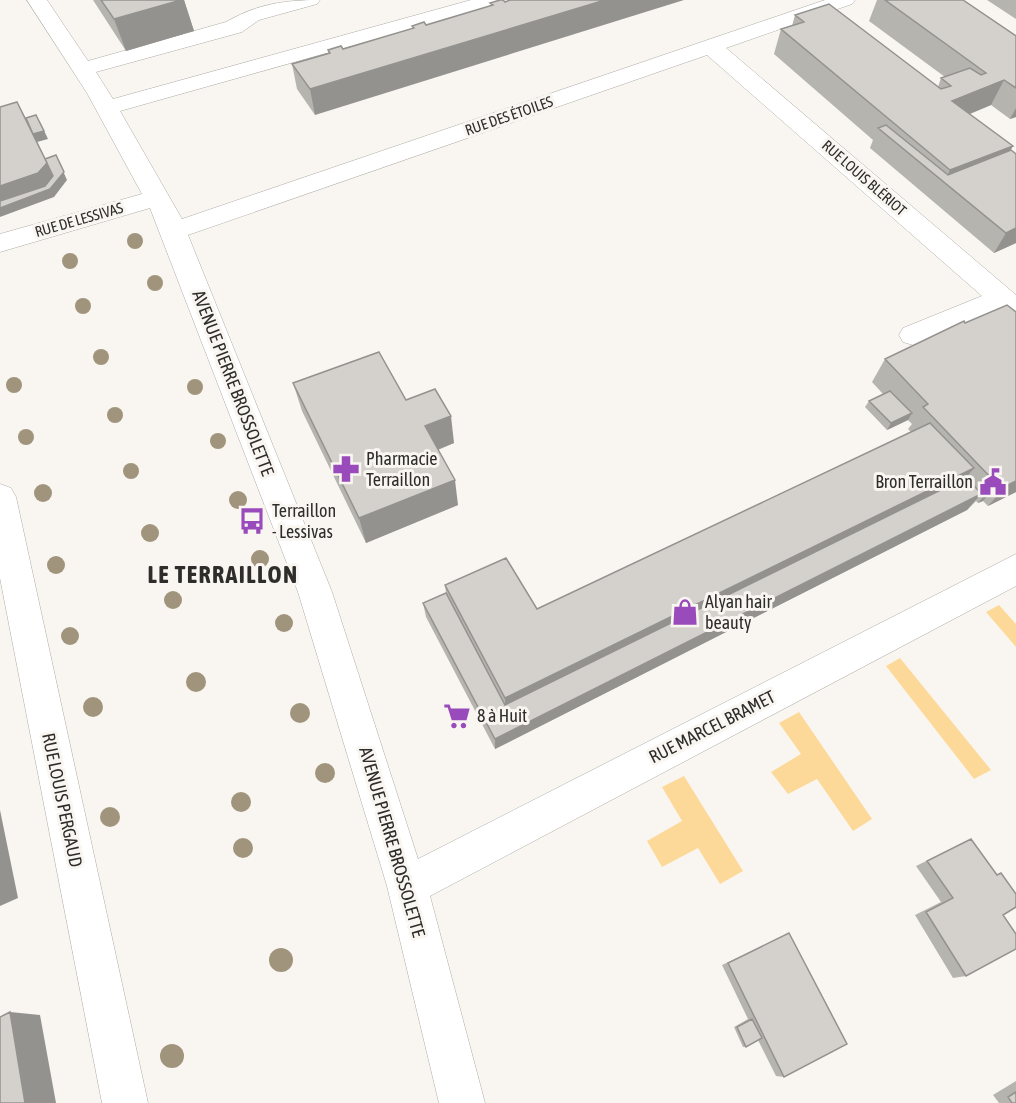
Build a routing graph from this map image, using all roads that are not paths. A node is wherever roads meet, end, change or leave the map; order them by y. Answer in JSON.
{"nodes":[{"id":1,"x":37,"y":0,"type":"edge"},
{"id":2,"x":310,"y":0,"type":"edge"},
{"id":3,"x":494,"y":0,"type":"edge"},
{"id":4,"x":845,"y":0,"type":"edge"},
{"id":5,"x":711,"y":47,"type":"junction"},
{"id":6,"x":82,"y":69,"type":"junction"},
{"id":7,"x":106,"y":108,"type":"junction"},
{"id":8,"x":157,"y":198,"type":"junction"},
{"id":9,"x":173,"y":231,"type":"junction"},
{"id":10,"x":0,"y":243,"type":"edge"},
{"id":11,"x":1009,"y":304,"type":"edge"},
{"id":12,"x":913,"y":335,"type":"dead end"},
{"id":13,"x":0,"y":497,"type":"edge"},
{"id":14,"x":1016,"y":569,"type":"edge"},
{"id":15,"x":407,"y":886,"type":"junction"},
{"id":16,"x":125,"y":1103,"type":"edge"},
{"id":17,"x":462,"y":1103,"type":"edge"}],
"edges":[{"from":1,"to":6,"type":"street","name":"AVENUE PIERRE BROSSOLETTE"},
{"from":2,"to":6,"type":"street"},
{"from":3,"to":7,"type":"street"},
{"from":4,"to":5,"type":"street","name":"RUE DES ÉTOILES"},
{"from":5,"to":9,"type":"street","name":"RUE DES ÉTOILES"},
{"from":5,"to":11,"type":"street","name":"RUE LOUIS BLÉRIOT"},
{"from":6,"to":7,"type":"street","name":"AVENUE PIERRE BROSSOLETTE"},
{"from":7,"to":8,"type":"street","name":"AVENUE PIERRE BROSSOLETTE"},
{"from":8,"to":9,"type":"street","name":"AVENUE PIERRE BROSSOLETTE"},
{"from":8,"to":10,"type":"street","name":"RUE DE LESSIVAS"},
{"from":9,"to":15,"type":"street","name":"AVENUE PIERRE BROSSOLETTE"},
{"from":11,"to":12,"type":"street"},
{"from":13,"to":16,"type":"street","name":"RUE LOUIS PERGAUD"},
{"from":14,"to":15,"type":"street","name":"RUE MARCEL BRAMET"},
{"from":15,"to":17,"type":"street","name":"AVENUE PIERRE BROSSOLETTE"}]}
